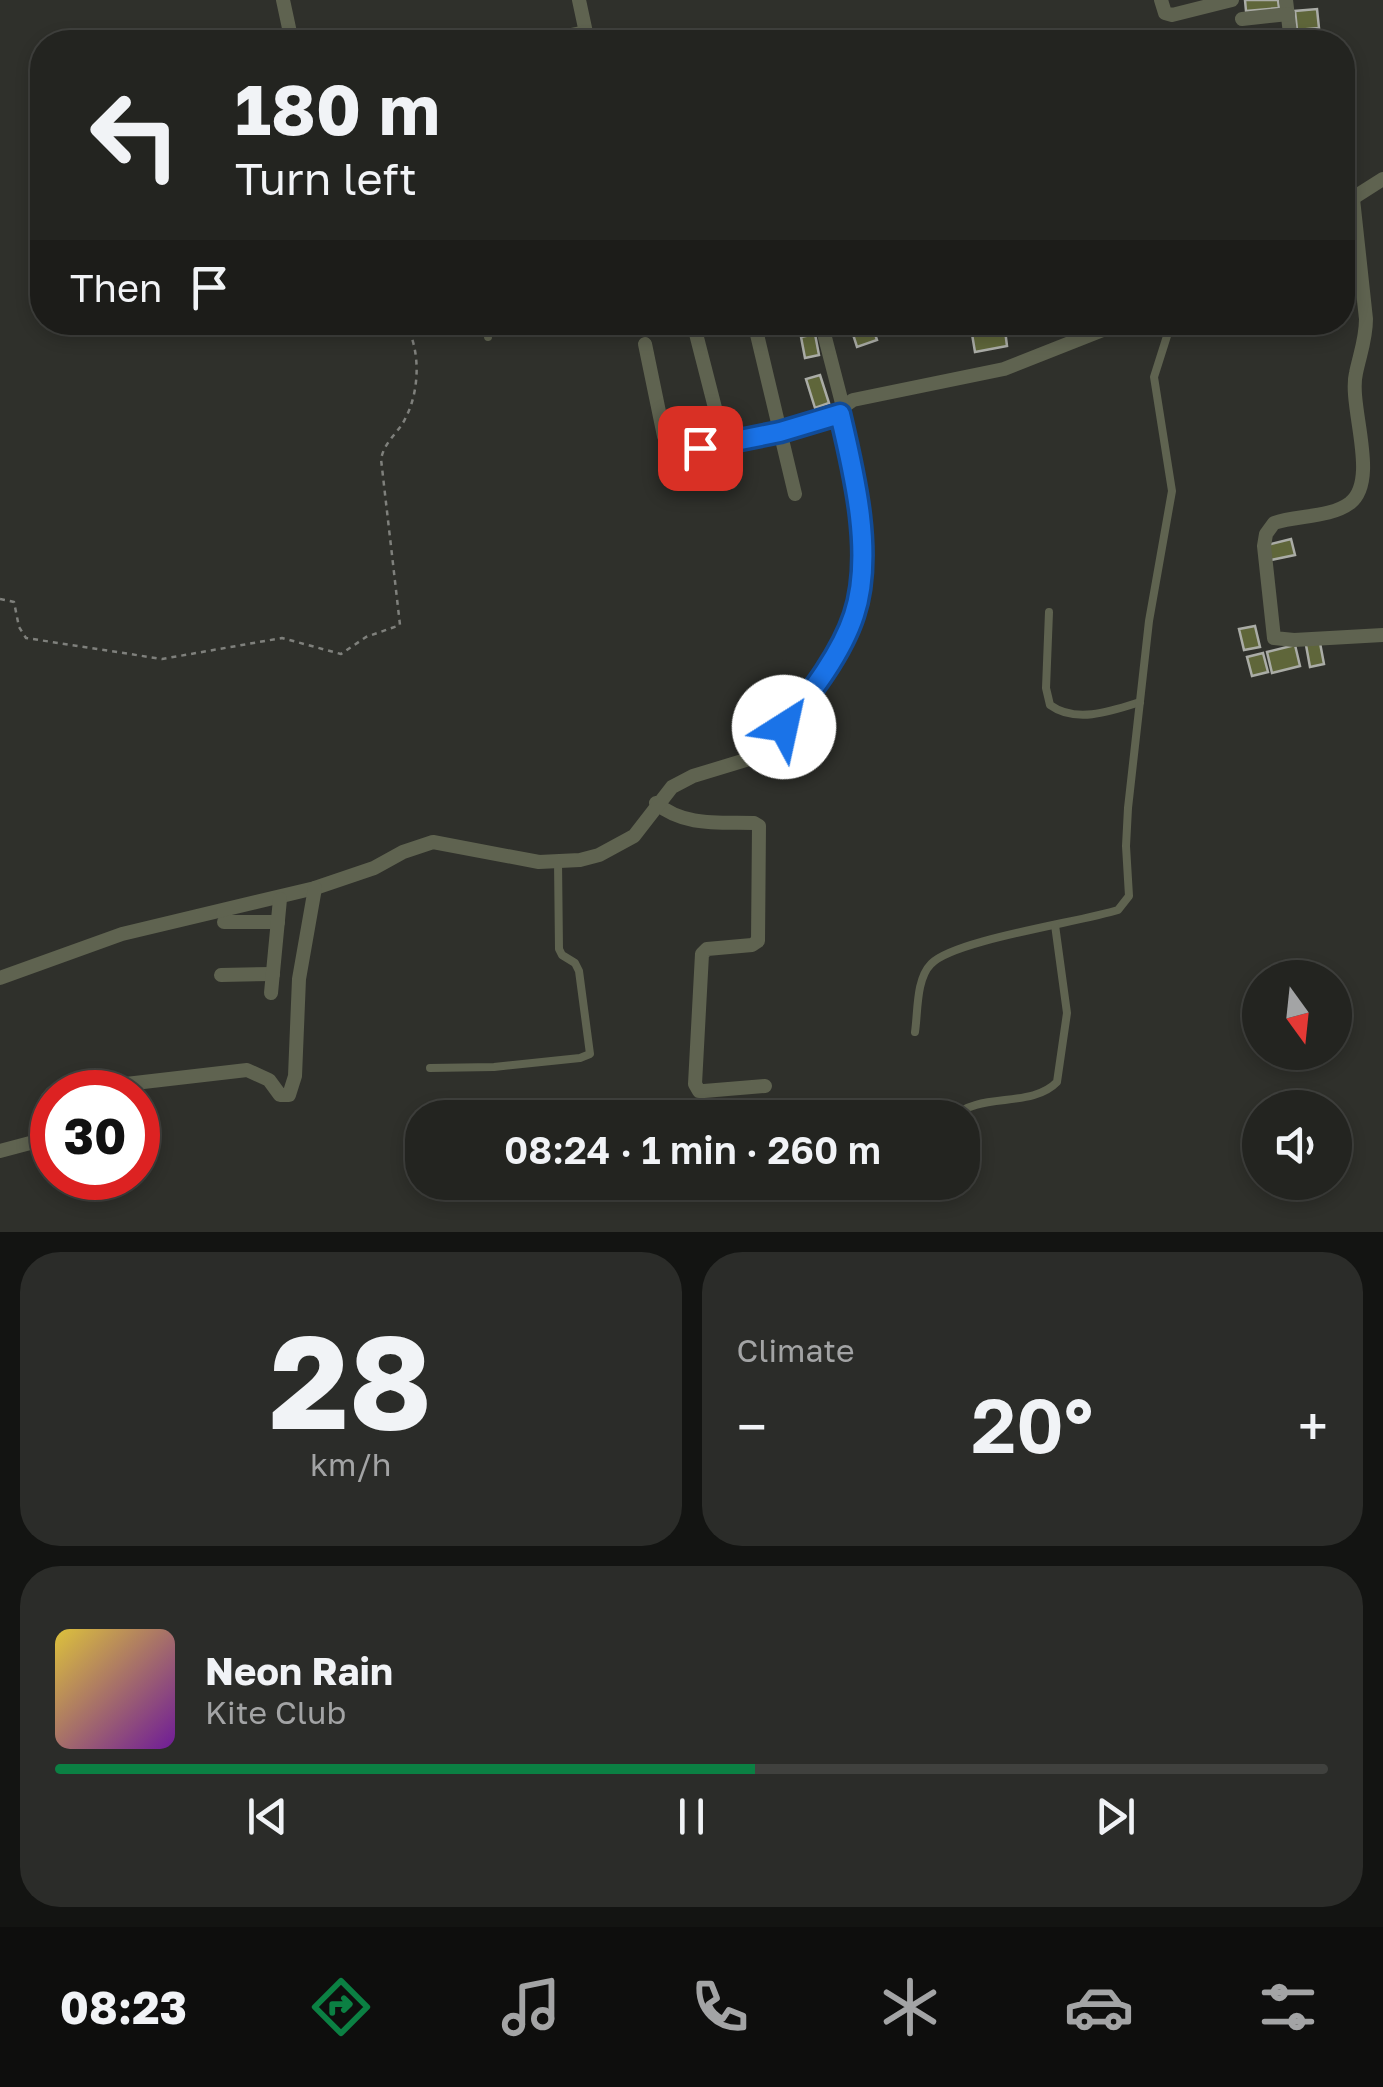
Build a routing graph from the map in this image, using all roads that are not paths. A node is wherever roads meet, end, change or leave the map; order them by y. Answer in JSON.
{"nodes":[{"id":1,"x":283,"y":0,"type":"edge"},
{"id":2,"x":579,"y":0,"type":"edge"},
{"id":3,"x":1161,"y":0,"type":"edge"},
{"id":4,"x":1232,"y":0,"type":"edge"},
{"id":5,"x":1287,"y":7,"type":"edge"},
{"id":6,"x":1242,"y":19,"type":"dead end"},
{"id":7,"x":289,"y":30,"type":"edge"},
{"id":8,"x":585,"y":30,"type":"edge"},
{"id":9,"x":1383,"y":179,"type":"edge"},
{"id":10,"x":1355,"y":197,"type":"edge"},
{"id":11,"x":1355,"y":248,"type":"edge"},
{"id":12,"x":696,"y":335,"type":"edge"},
{"id":13,"x":757,"y":335,"type":"edge"},
{"id":14,"x":823,"y":335,"type":"edge"},
{"id":15,"x":1076,"y":335,"type":"edge"},
{"id":16,"x":1087,"y":335,"type":"edge"},
{"id":17,"x":1167,"y":335,"type":"edge"},
{"id":18,"x":1076,"y":339,"type":"junction"},
{"id":19,"x":645,"y":344,"type":"dead end"},
{"id":20,"x":842,"y":411,"type":"junction"},
{"id":21,"x":780,"y":432,"type":"junction"},
{"id":22,"x":724,"y":444,"type":"junction"},
{"id":23,"x":732,"y":482,"type":"dead end"},
{"id":24,"x":795,"y":494,"type":"dead end"},
{"id":25,"x":1049,"y":612,"type":"dead end"},
{"id":26,"x":1383,"y":635,"type":"edge"},
{"id":27,"x":1140,"y":702,"type":"junction"},
{"id":28,"x":656,"y":803,"type":"junction"},
{"id":29,"x":558,"y":862,"type":"junction"},
{"id":30,"x":315,"y":888,"type":"junction"},
{"id":31,"x":280,"y":899,"type":"junction"},
{"id":32,"x":224,"y":922,"type":"dead end"},
{"id":33,"x":278,"y":922,"type":"junction"},
{"id":34,"x":1055,"y":925,"type":"junction"},
{"id":35,"x":273,"y":974,"type":"junction"},
{"id":36,"x":221,"y":975,"type":"dead end"},
{"id":37,"x":0,"y":978,"type":"edge"},
{"id":38,"x":271,"y":993,"type":"dead end"},
{"id":39,"x":915,"y":1032,"type":"dead end"},
{"id":40,"x":430,"y":1068,"type":"dead end"},
{"id":41,"x":160,"y":1080,"type":"edge"},
{"id":42,"x":765,"y":1086,"type":"dead end"},
{"id":43,"x":980,"y":1104,"type":"edge"},
{"id":44,"x":30,"y":1143,"type":"edge"},
{"id":45,"x":0,"y":1151,"type":"edge"}],
"edges":[{"from":1,"to":7,"type":"street"},
{"from":2,"to":8,"type":"street"},
{"from":3,"to":4,"type":"street"},
{"from":5,"to":6,"type":"street"},
{"from":9,"to":10,"type":"street"},
{"from":11,"to":26,"type":"street"},
{"from":12,"to":22,"type":"street"},
{"from":13,"to":21,"type":"street"},
{"from":14,"to":20,"type":"street"},
{"from":15,"to":18,"type":"lane"},
{"from":16,"to":18,"type":"street"},
{"from":17,"to":27,"type":"lane"},
{"from":18,"to":20,"type":"street"},
{"from":19,"to":22,"type":"street"},
{"from":20,"to":21,"type":"street"},
{"from":20,"to":28,"type":"street"},
{"from":21,"to":22,"type":"street"},
{"from":21,"to":24,"type":"street"},
{"from":22,"to":23,"type":"street"},
{"from":25,"to":27,"type":"lane"},
{"from":27,"to":34,"type":"lane"},
{"from":28,"to":29,"type":"street"},
{"from":28,"to":42,"type":"street"},
{"from":29,"to":30,"type":"street"},
{"from":29,"to":40,"type":"lane"},
{"from":30,"to":31,"type":"street"},
{"from":30,"to":41,"type":"street"},
{"from":31,"to":33,"type":"street"},
{"from":31,"to":37,"type":"street"},
{"from":32,"to":33,"type":"street"},
{"from":33,"to":35,"type":"street"},
{"from":34,"to":39,"type":"lane"},
{"from":34,"to":43,"type":"lane"},
{"from":35,"to":36,"type":"street"},
{"from":35,"to":38,"type":"street"},
{"from":44,"to":45,"type":"street"}]}
